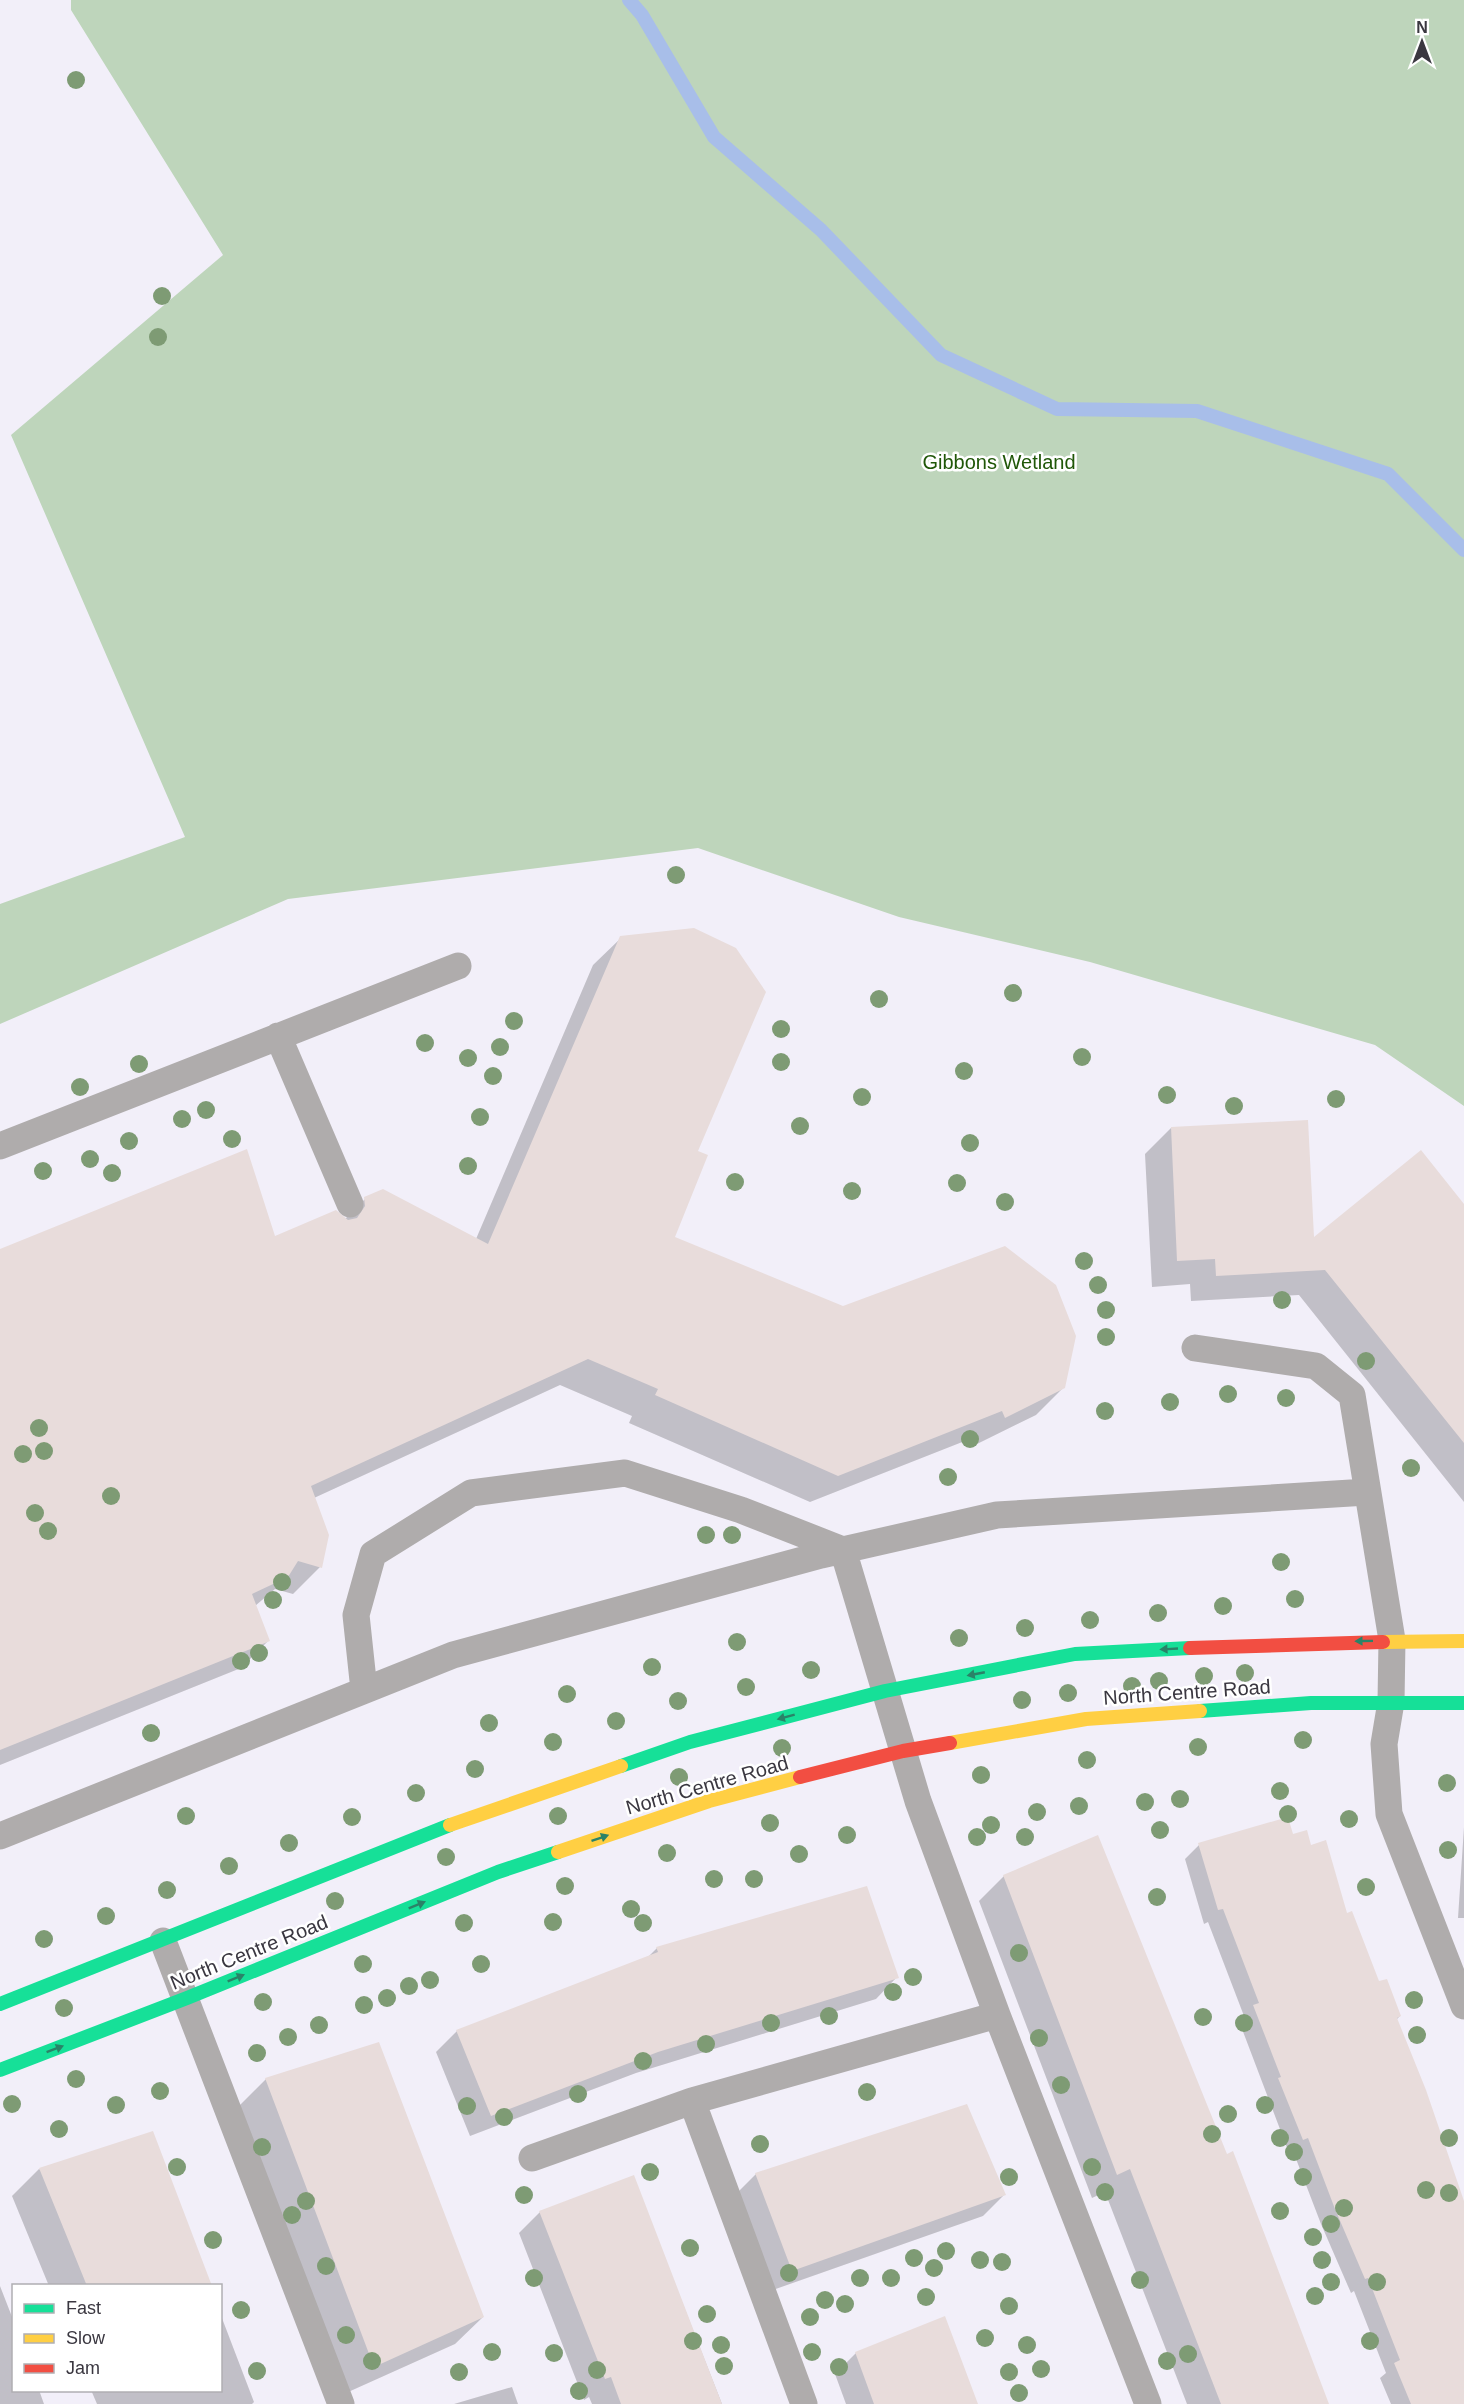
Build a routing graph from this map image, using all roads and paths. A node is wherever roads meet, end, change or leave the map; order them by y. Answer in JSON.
{"nodes":[{"id":1,"x":458,"y":966,"type":"dead end"},
{"id":2,"x":278,"y":1036,"type":"junction"},
{"id":3,"x":0,"y":1146,"type":"edge"},
{"id":4,"x":350,"y":1204,"type":"dead end"},
{"id":5,"x":1195,"y":1348,"type":"dead end"},
{"id":6,"x":1367,"y":1492,"type":"junction"},
{"id":7,"x":843,"y":1550,"type":"junction"},
{"id":8,"x":1392,"y":1640,"type":"junction"},
{"id":9,"x":1464,"y":1641,"type":"edge"},
{"id":10,"x":364,"y":1690,"type":"junction"},
{"id":11,"x":885,"y":1691,"type":"junction"},
{"id":12,"x":1390,"y":1702,"type":"junction"},
{"id":13,"x":1464,"y":1703,"type":"edge"},
{"id":14,"x":903,"y":1751,"type":"junction"},
{"id":15,"x":0,"y":1836,"type":"edge"},
{"id":16,"x":163,"y":1941,"type":"junction"},
{"id":17,"x":187,"y":1998,"type":"junction"},
{"id":18,"x":0,"y":2004,"type":"edge"},
{"id":19,"x":1464,"y":2006,"type":"edge"},
{"id":20,"x":997,"y":2015,"type":"junction"},
{"id":21,"x":0,"y":2070,"type":"edge"},
{"id":22,"x":692,"y":2101,"type":"junction"},
{"id":23,"x":532,"y":2158,"type":"dead end"},
{"id":24,"x":341,"y":2404,"type":"edge"},
{"id":25,"x":804,"y":2404,"type":"edge"},
{"id":26,"x":1148,"y":2404,"type":"edge"}],
"edges":[{"from":1,"to":2,"type":"lane"},
{"from":2,"to":3,"type":"lane"},
{"from":2,"to":4,"type":"lane"},
{"from":5,"to":6,"type":"lane"},
{"from":6,"to":7,"type":"lane"},
{"from":6,"to":8,"type":"lane"},
{"from":7,"to":10,"type":"lane"},
{"from":7,"to":10,"type":"lane"},
{"from":7,"to":11,"type":"lane"},
{"from":8,"to":9,"type":"street"},
{"from":8,"to":11,"type":"street","one_way":true},
{"from":8,"to":12,"type":"lane"},
{"from":10,"to":15,"type":"lane"},
{"from":11,"to":14,"type":"lane"},
{"from":11,"to":16,"type":"street","one_way":true},
{"from":12,"to":13,"type":"street","name":"North Centre Road"},
{"from":12,"to":14,"type":"street","name":"North Centre Road"},
{"from":12,"to":19,"type":"lane"},
{"from":17,"to":14,"type":"street","name":"North Centre Road","one_way":true},
{"from":14,"to":20,"type":"lane"},
{"from":16,"to":17,"type":"lane"},
{"from":16,"to":18,"type":"street"},
{"from":21,"to":17,"type":"street","name":"North Centre Road","one_way":true},
{"from":17,"to":24,"type":"lane"},
{"from":20,"to":22,"type":"lane"},
{"from":20,"to":26,"type":"lane"},
{"from":22,"to":23,"type":"lane"},
{"from":22,"to":25,"type":"lane"}]}
